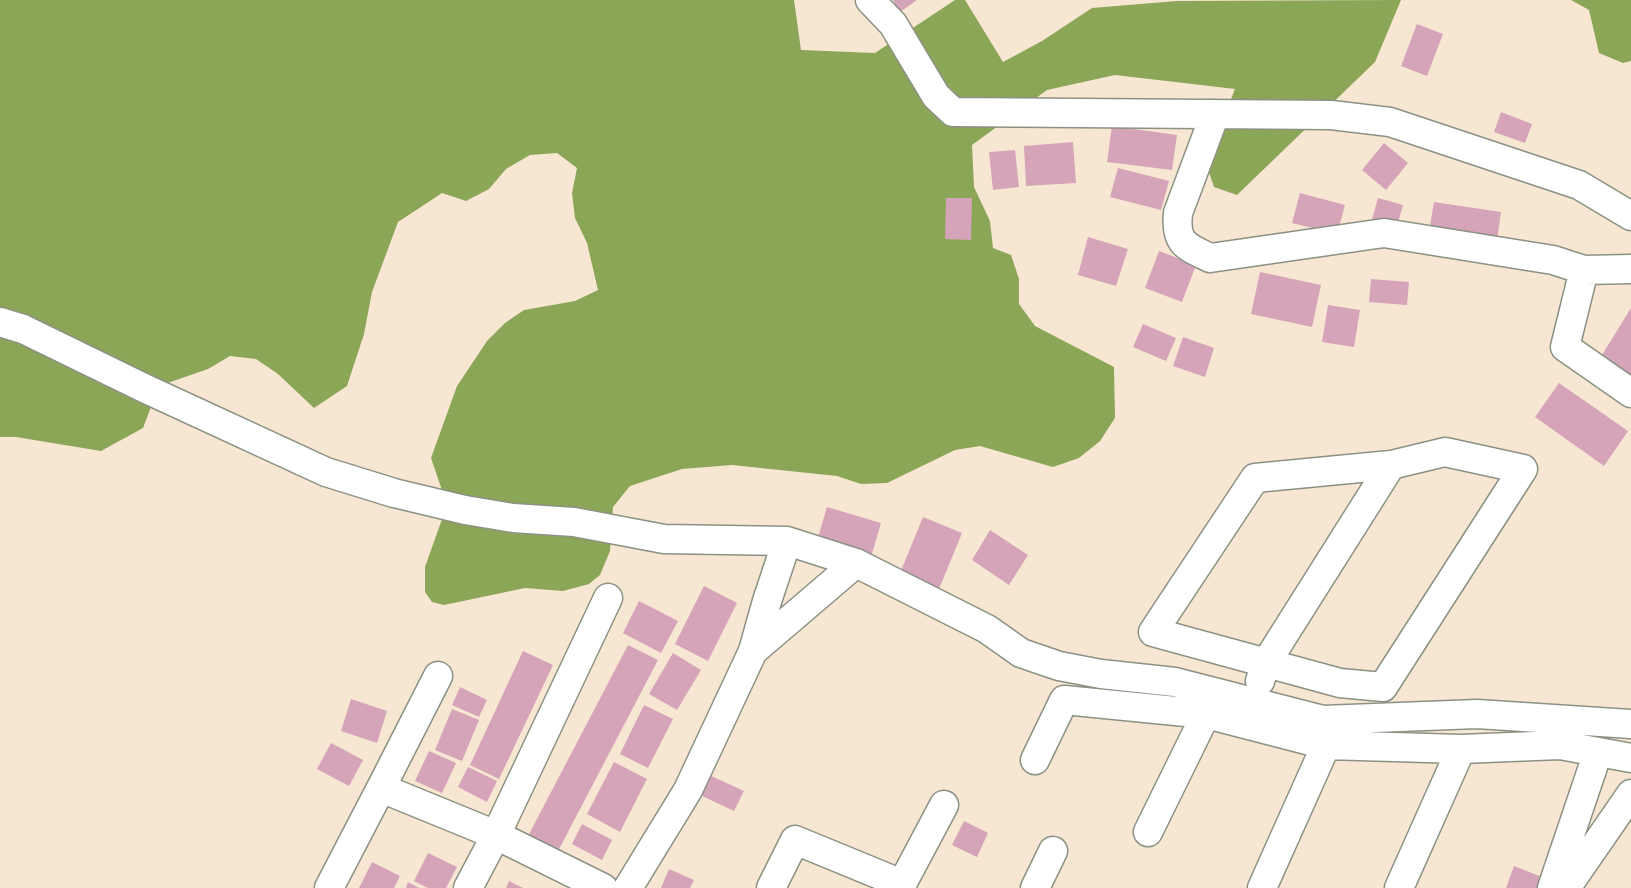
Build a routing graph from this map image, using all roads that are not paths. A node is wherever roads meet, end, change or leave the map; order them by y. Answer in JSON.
{"nodes":[{"id":1,"x":870,"y":0,"type":"edge"},
{"id":2,"x":1215,"y":114,"type":"junction"},
{"id":3,"x":1631,"y":216,"type":"edge"},
{"id":4,"x":1631,"y":269,"type":"edge"},
{"id":5,"x":1584,"y":270,"type":"junction"},
{"id":6,"x":0,"y":322,"type":"edge"},
{"id":7,"x":1631,"y":393,"type":"edge"},
{"id":8,"x":1391,"y":465,"type":"junction"},
{"id":9,"x":787,"y":541,"type":"junction"},
{"id":10,"x":856,"y":563,"type":"junction"},
{"id":11,"x":608,"y":598,"type":"dead end"},
{"id":12,"x":753,"y":651,"type":"junction"},
{"id":13,"x":1266,"y":663,"type":"junction"},
{"id":14,"x":438,"y":676,"type":"dead end"},
{"id":15,"x":1253,"y":700,"type":"junction"},
{"id":16,"x":1206,"y":714,"type":"junction"},
{"id":17,"x":1631,"y":724,"type":"edge"},
{"id":18,"x":1326,"y":745,"type":"junction"},
{"id":19,"x":1461,"y":748,"type":"junction"},
{"id":20,"x":1598,"y":752,"type":"junction"},
{"id":21,"x":1631,"y":758,"type":"edge"},
{"id":22,"x":1035,"y":760,"type":"dead end"},
{"id":23,"x":381,"y":788,"type":"junction"},
{"id":24,"x":1631,"y":794,"type":"edge"},
{"id":25,"x":944,"y":805,"type":"dead end"},
{"id":26,"x":1148,"y":832,"type":"dead end"},
{"id":27,"x":496,"y":835,"type":"junction"},
{"id":28,"x":1053,"y":851,"type":"dead end"},
{"id":29,"x":902,"y":886,"type":"edge"},
{"id":30,"x":329,"y":888,"type":"edge"},
{"id":31,"x":468,"y":888,"type":"edge"},
{"id":32,"x":603,"y":888,"type":"edge"},
{"id":33,"x":628,"y":888,"type":"edge"},
{"id":34,"x":771,"y":888,"type":"edge"},
{"id":35,"x":1035,"y":888,"type":"edge"},
{"id":36,"x":1262,"y":888,"type":"edge"},
{"id":37,"x":1399,"y":888,"type":"edge"},
{"id":38,"x":1552,"y":888,"type":"edge"},
{"id":39,"x":1566,"y":888,"type":"edge"}],
"edges":[{"from":1,"to":2,"type":"street"},
{"from":2,"to":3,"type":"street"},
{"from":2,"to":5,"type":"street"},
{"from":4,"to":5,"type":"street"},
{"from":5,"to":7,"type":"street"},
{"from":6,"to":9,"type":"street"},
{"from":8,"to":13,"type":"street"},
{"from":8,"to":13,"type":"street"},
{"from":8,"to":13,"type":"street"},
{"from":9,"to":10,"type":"street"},
{"from":9,"to":12,"type":"street"},
{"from":10,"to":12,"type":"street"},
{"from":10,"to":15,"type":"street"},
{"from":11,"to":27,"type":"street"},
{"from":12,"to":33,"type":"street"},
{"from":13,"to":15,"type":"street"},
{"from":14,"to":23,"type":"street"},
{"from":15,"to":17,"type":"street"},
{"from":16,"to":18,"type":"street"},
{"from":16,"to":22,"type":"street"},
{"from":16,"to":26,"type":"street"},
{"from":18,"to":19,"type":"street"},
{"from":18,"to":36,"type":"street"},
{"from":19,"to":20,"type":"street"},
{"from":19,"to":37,"type":"street"},
{"from":20,"to":21,"type":"street"},
{"from":20,"to":38,"type":"street"},
{"from":23,"to":27,"type":"street"},
{"from":23,"to":30,"type":"street"},
{"from":24,"to":39,"type":"street"},
{"from":25,"to":29,"type":"street"},
{"from":27,"to":31,"type":"street"},
{"from":27,"to":32,"type":"street"},
{"from":28,"to":35,"type":"street"},
{"from":29,"to":34,"type":"street"}]}
